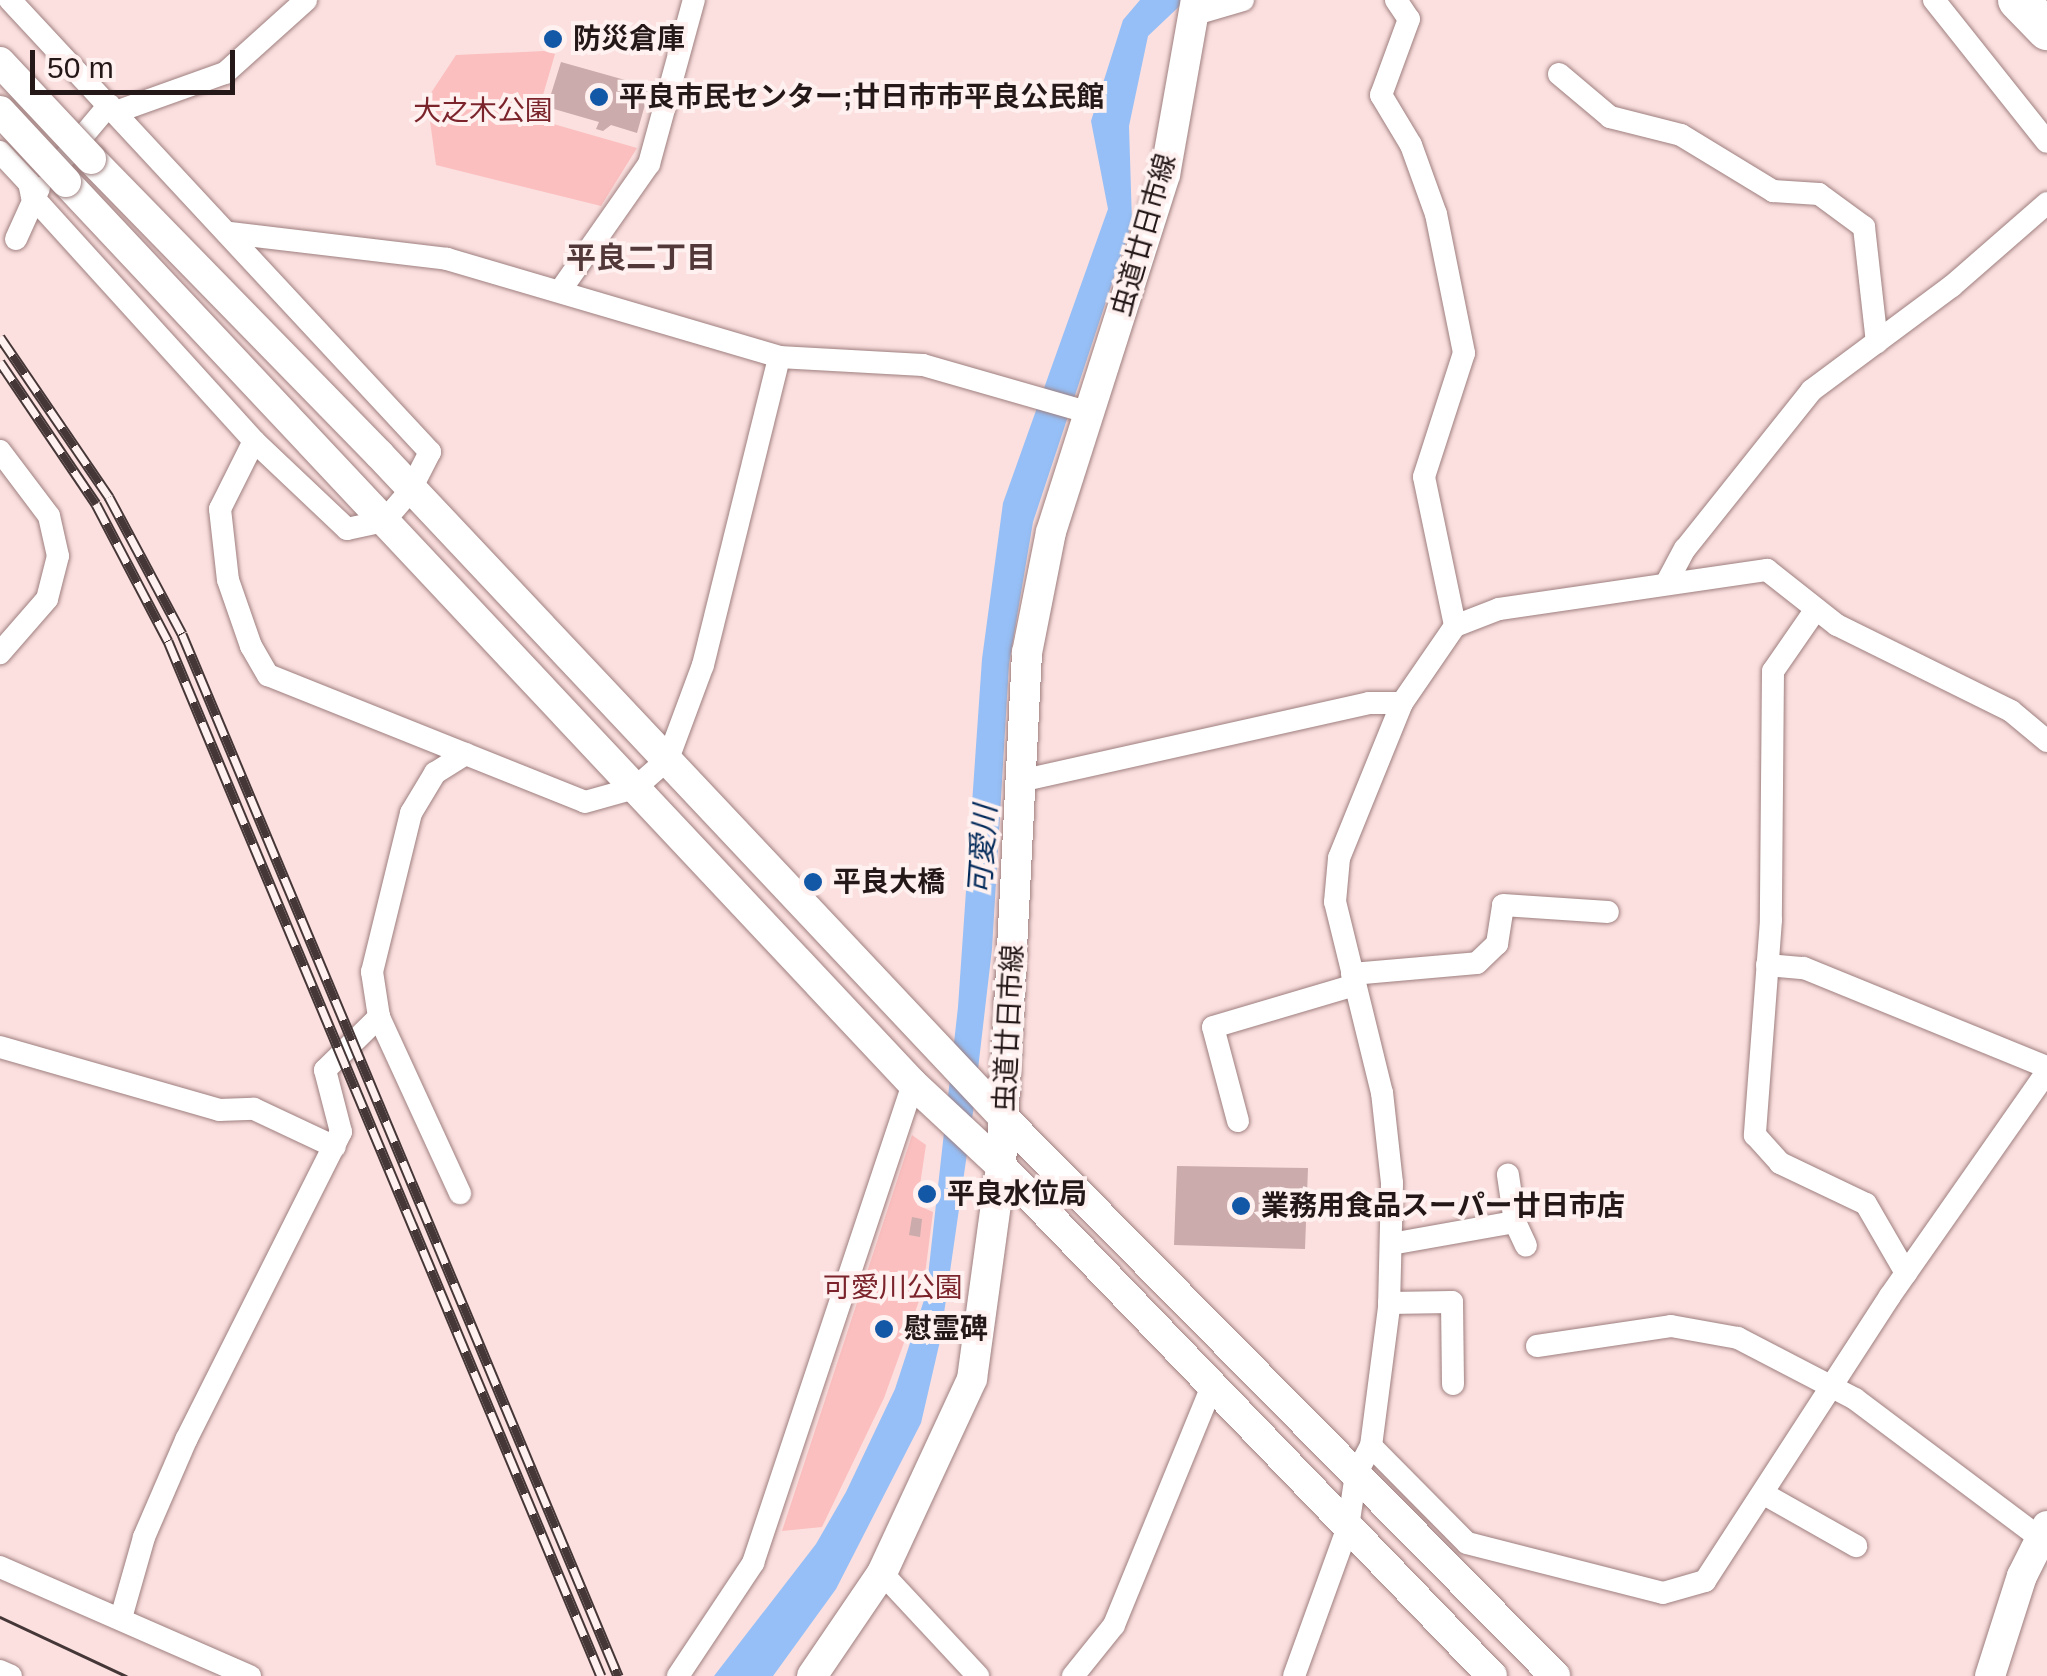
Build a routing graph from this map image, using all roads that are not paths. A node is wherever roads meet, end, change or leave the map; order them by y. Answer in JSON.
{"nodes":[{"id":1,"x":10,"y":0,"type":"edge"},
{"id":2,"x":306,"y":0,"type":"edge"},
{"id":3,"x":694,"y":0,"type":"edge"},
{"id":4,"x":1243,"y":0,"type":"edge"},
{"id":5,"x":1396,"y":0,"type":"edge"},
{"id":6,"x":1934,"y":0,"type":"edge"},
{"id":7,"x":2018,"y":0,"type":"edge"},
{"id":8,"x":1196,"y":5,"type":"edge"},
{"id":9,"x":2047,"y":30,"type":"edge"},
{"id":10,"x":0,"y":62,"type":"edge"},
{"id":11,"x":1559,"y":74,"type":"dead end"},
{"id":12,"x":112,"y":109,"type":"junction"},
{"id":13,"x":0,"y":111,"type":"edge"},
{"id":14,"x":2047,"y":142,"type":"edge"},
{"id":15,"x":0,"y":152,"type":"edge"},
{"id":16,"x":32,"y":196,"type":"junction"},
{"id":17,"x":2047,"y":203,"type":"edge"},
{"id":18,"x":230,"y":233,"type":"junction"},
{"id":19,"x":16,"y":238,"type":"dead end"},
{"id":20,"x":560,"y":290,"type":"junction"},
{"id":21,"x":1877,"y":342,"type":"junction"},
{"id":22,"x":779,"y":356,"type":"junction"},
{"id":23,"x":1082,"y":408,"type":"junction"},
{"id":24,"x":254,"y":440,"type":"junction"},
{"id":25,"x":0,"y":451,"type":"edge"},
{"id":26,"x":410,"y":491,"type":"junction"},
{"id":27,"x":384,"y":521,"type":"junction"},
{"id":28,"x":1666,"y":584,"type":"junction"},
{"id":29,"x":1816,"y":609,"type":"junction"},
{"id":30,"x":1456,"y":626,"type":"junction"},
{"id":31,"x":0,"y":653,"type":"edge"},
{"id":32,"x":1402,"y":703,"type":"junction"},
{"id":33,"x":2047,"y":741,"type":"edge"},
{"id":34,"x":466,"y":754,"type":"junction"},
{"id":35,"x":668,"y":758,"type":"junction"},
{"id":36,"x":1020,"y":781,"type":"junction"},
{"id":37,"x":635,"y":788,"type":"junction"},
{"id":38,"x":1608,"y":912,"type":"dead end"},
{"id":39,"x":1766,"y":965,"type":"junction"},
{"id":40,"x":1354,"y":979,"type":"junction"},
{"id":41,"x":379,"y":1017,"type":"junction"},
{"id":42,"x":0,"y":1046,"type":"edge"},
{"id":43,"x":2047,"y":1070,"type":"edge"},
{"id":44,"x":915,"y":1086,"type":"junction"},
{"id":45,"x":1005,"y":1119,"type":"junction"},
{"id":46,"x":1238,"y":1120,"type":"dead end"},
{"id":47,"x":335,"y":1146,"type":"junction"},
{"id":48,"x":1001,"y":1166,"type":"junction"},
{"id":49,"x":1508,"y":1175,"type":"dead end"},
{"id":50,"x":460,"y":1193,"type":"dead end"},
{"id":51,"x":1515,"y":1222,"type":"junction"},
{"id":52,"x":1390,"y":1244,"type":"junction"},
{"id":53,"x":1526,"y":1246,"type":"dead end"},
{"id":54,"x":1906,"y":1272,"type":"junction"},
{"id":55,"x":1389,"y":1303,"type":"junction"},
{"id":56,"x":1538,"y":1346,"type":"dead end"},
{"id":57,"x":1453,"y":1384,"type":"dead end"},
{"id":58,"x":1212,"y":1386,"type":"junction"},
{"id":59,"x":1836,"y":1388,"type":"junction"},
{"id":60,"x":1372,"y":1446,"type":"junction"},
{"id":61,"x":1356,"y":1474,"type":"junction"},
{"id":62,"x":1764,"y":1494,"type":"junction"},
{"id":63,"x":1348,"y":1528,"type":"junction"},
{"id":64,"x":2043,"y":1531,"type":"edge"},
{"id":65,"x":1856,"y":1546,"type":"dead end"},
{"id":66,"x":0,"y":1566,"type":"edge"},
{"id":67,"x":882,"y":1574,"type":"junction"},
{"id":68,"x":121,"y":1618,"type":"junction"},
{"id":69,"x":0,"y":1671,"type":"edge"},
{"id":70,"x":11,"y":1676,"type":"edge"},
{"id":71,"x":250,"y":1676,"type":"edge"},
{"id":72,"x":678,"y":1676,"type":"edge"},
{"id":73,"x":812,"y":1676,"type":"edge"},
{"id":74,"x":978,"y":1676,"type":"edge"},
{"id":75,"x":1073,"y":1676,"type":"edge"},
{"id":76,"x":1294,"y":1676,"type":"edge"},
{"id":77,"x":1492,"y":1676,"type":"edge"},
{"id":78,"x":1555,"y":1676,"type":"edge"},
{"id":79,"x":1990,"y":1676,"type":"edge"}],
"edges":[{"from":1,"to":12,"type":"street"},
{"from":2,"to":12,"type":"street"},
{"from":3,"to":20,"type":"street"},
{"from":4,"to":8,"type":"street"},
{"from":5,"to":30,"type":"street"},
{"from":6,"to":14,"type":"street"},
{"from":7,"to":9,"type":"highway"},
{"from":8,"to":23,"type":"street","name":"虫道廿日市線"},
{"from":10,"to":26,"type":"street","bridge":true},
{"from":11,"to":21,"type":"street"},
{"from":12,"to":16,"type":"street"},
{"from":12,"to":18,"type":"street"},
{"from":13,"to":27,"type":"street","bridge":true},
{"from":15,"to":16,"type":"street"},
{"from":16,"to":19,"type":"street"},
{"from":16,"to":24,"type":"street"},
{"from":17,"to":21,"type":"street"},
{"from":18,"to":20,"type":"street"},
{"from":18,"to":26,"type":"street"},
{"from":20,"to":22,"type":"street"},
{"from":21,"to":28,"type":"street"},
{"from":22,"to":23,"type":"street"},
{"from":22,"to":35,"type":"street"},
{"from":23,"to":36,"type":"street","name":"虫道廿日市線"},
{"from":24,"to":27,"type":"street"},
{"from":24,"to":34,"type":"street"},
{"from":25,"to":31,"type":"street"},
{"from":26,"to":27,"type":"street"},
{"from":26,"to":35,"type":"street"},
{"from":27,"to":37,"type":"street"},
{"from":28,"to":29,"type":"street"},
{"from":28,"to":30,"type":"street"},
{"from":29,"to":33,"type":"street"},
{"from":29,"to":39,"type":"street"},
{"from":30,"to":32,"type":"street"},
{"from":32,"to":36,"type":"street"},
{"from":32,"to":40,"type":"street"},
{"from":34,"to":37,"type":"street"},
{"from":34,"to":41,"type":"street"},
{"from":35,"to":37,"type":"street"},
{"from":35,"to":45,"type":"street"},
{"from":36,"to":45,"type":"street","name":"虫道廿日市線"},
{"from":37,"to":44,"type":"street"},
{"from":38,"to":40,"type":"street"},
{"from":39,"to":43,"type":"street"},
{"from":39,"to":54,"type":"street"},
{"from":40,"to":46,"type":"street"},
{"from":40,"to":52,"type":"street"},
{"from":41,"to":47,"type":"street"},
{"from":41,"to":50,"type":"street"},
{"from":42,"to":47,"type":"street"},
{"from":43,"to":54,"type":"street"},
{"from":44,"to":48,"type":"street"},
{"from":44,"to":72,"type":"street"},
{"from":45,"to":48,"type":"street","name":"虫道廿日市線"},
{"from":45,"to":61,"type":"street"},
{"from":47,"to":68,"type":"street"},
{"from":48,"to":58,"type":"street"},
{"from":48,"to":67,"type":"street","name":"虫道廿日市線"},
{"from":49,"to":51,"type":"street"},
{"from":51,"to":52,"type":"street"},
{"from":51,"to":53,"type":"street"},
{"from":52,"to":55,"type":"street"},
{"from":54,"to":59,"type":"street"},
{"from":55,"to":57,"type":"street"},
{"from":55,"to":60,"type":"street"},
{"from":56,"to":59,"type":"street"},
{"from":58,"to":63,"type":"street"},
{"from":58,"to":75,"type":"street"},
{"from":59,"to":62,"type":"street"},
{"from":59,"to":64,"type":"street"},
{"from":60,"to":61,"type":"street"},
{"from":60,"to":62,"type":"street"},
{"from":61,"to":63,"type":"street"},
{"from":61,"to":78,"type":"street"},
{"from":62,"to":65,"type":"street"},
{"from":63,"to":76,"type":"street"},
{"from":63,"to":77,"type":"street"},
{"from":64,"to":79,"type":"street"},
{"from":66,"to":68,"type":"street"},
{"from":67,"to":73,"type":"street","name":"虫道廿日市線"},
{"from":67,"to":74,"type":"street"},
{"from":68,"to":71,"type":"street"},
{"from":69,"to":70,"type":"street"}]}
